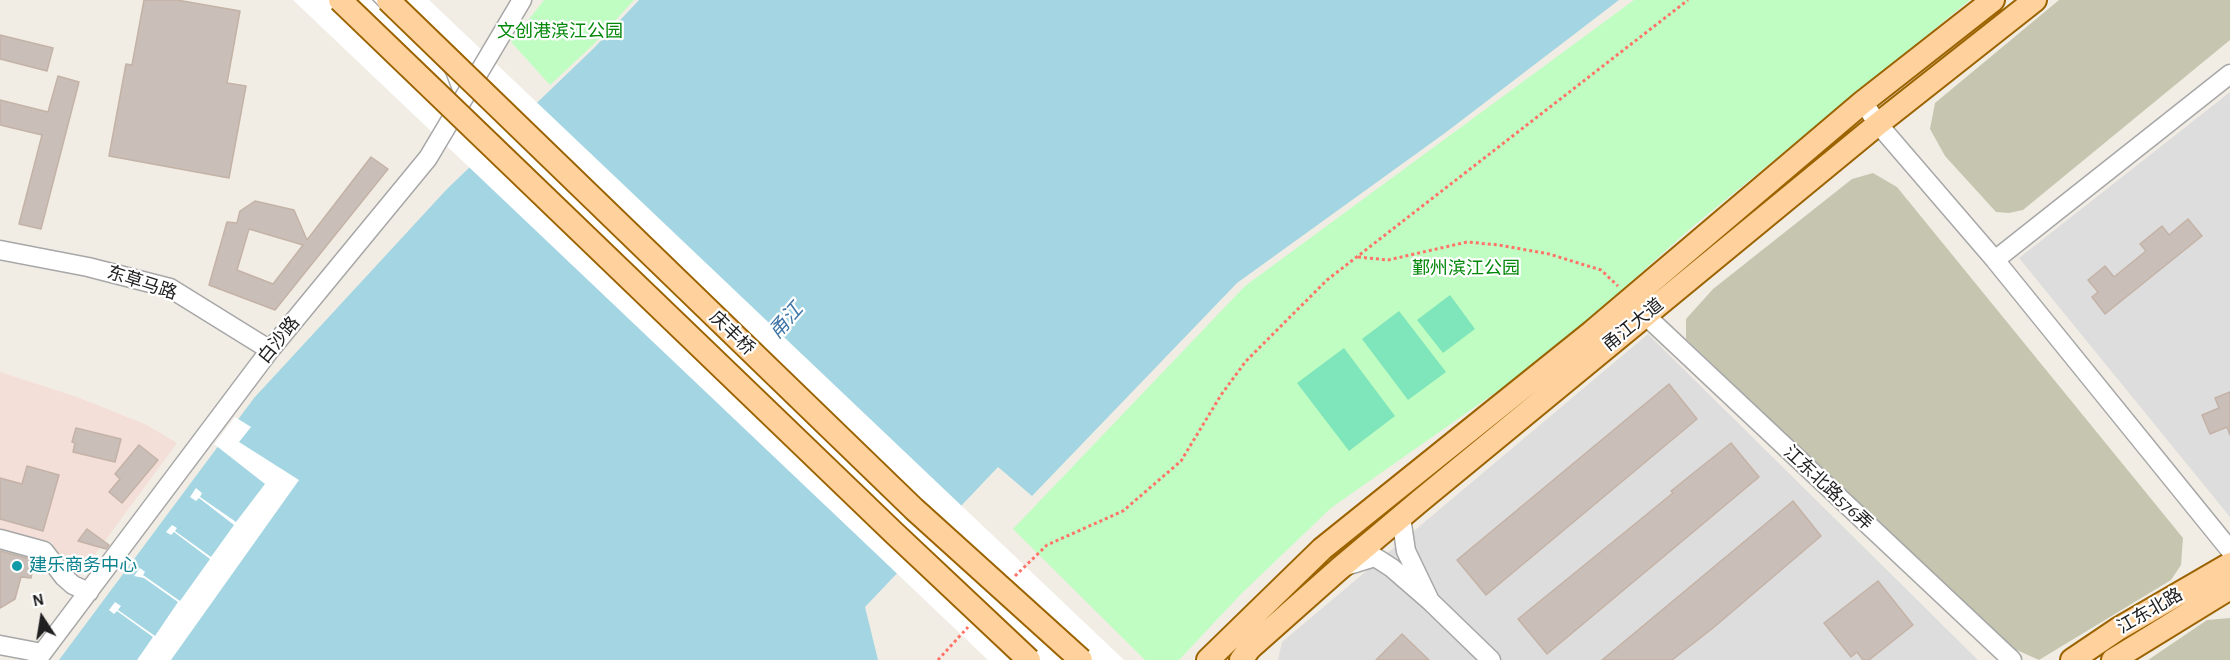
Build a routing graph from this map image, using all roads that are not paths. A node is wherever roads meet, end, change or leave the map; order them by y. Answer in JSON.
{"nodes":[{"id":1,"x":340,"y":0,"type":"edge"},
{"id":2,"x":359,"y":0,"type":"edge"},
{"id":3,"x":388,"y":0,"type":"edge"},
{"id":4,"x":1993,"y":0,"type":"edge"},
{"id":5,"x":2035,"y":0,"type":"edge"},
{"id":6,"x":517,"y":7,"type":"edge"},
{"id":7,"x":2230,"y":74,"type":"edge"},
{"id":8,"x":1863,"y":102,"type":"junction"},
{"id":9,"x":1878,"y":124,"type":"junction"},
{"id":10,"x":442,"y":134,"type":"junction"},
{"id":11,"x":0,"y":250,"type":"edge"},
{"id":12,"x":1995,"y":260,"type":"junction"},
{"id":13,"x":1645,"y":315,"type":"junction"},
{"id":14,"x":270,"y":350,"type":"junction"},
{"id":15,"x":1401,"y":517,"type":"junction"},
{"id":16,"x":0,"y":539,"type":"edge"},
{"id":17,"x":2230,"y":550,"type":"edge"},
{"id":18,"x":2230,"y":564,"type":"edge"},
{"id":19,"x":1339,"y":569,"type":"junction"},
{"id":20,"x":2230,"y":588,"type":"edge"},
{"id":21,"x":89,"y":592,"type":"junction"},
{"id":22,"x":1430,"y":602,"type":"junction"},
{"id":23,"x":1284,"y":619,"type":"junction"},
{"id":24,"x":0,"y":645,"type":"edge"},
{"id":25,"x":39,"y":657,"type":"edge"},
{"id":26,"x":1029,"y":660,"type":"edge"},
{"id":27,"x":1081,"y":660,"type":"edge"},
{"id":28,"x":1208,"y":660,"type":"edge"},
{"id":29,"x":1241,"y":660,"type":"edge"},
{"id":30,"x":1264,"y":660,"type":"edge"},
{"id":31,"x":1491,"y":660,"type":"edge"},
{"id":32,"x":2012,"y":660,"type":"edge"},
{"id":33,"x":2072,"y":660,"type":"edge"},
{"id":34,"x":2113,"y":660,"type":"edge"}],
"edges":[{"from":1,"to":26,"type":"main road","name":"庆丰桥","bridge":true},
{"from":2,"to":10,"type":"street"},
{"from":3,"to":27,"type":"main road","name":"庆丰桥","bridge":true},
{"from":4,"to":8,"type":"main road","name":"甬江大道"},
{"from":5,"to":9,"type":"main road","name":"甬江大道"},
{"from":6,"to":10,"type":"street","name":"白沙路"},
{"from":7,"to":12,"type":"street"},
{"from":8,"to":9,"type":"street"},
{"from":8,"to":28,"type":"main road","name":"甬江大道"},
{"from":9,"to":12,"type":"street"},
{"from":9,"to":13,"type":"main road","name":"甬江大道"},
{"from":10,"to":14,"type":"street","name":"白沙路"},
{"from":11,"to":14,"type":"street","name":"东草马路"},
{"from":12,"to":17,"type":"street"},
{"from":13,"to":15,"type":"main road","name":"甬江大道"},
{"from":13,"to":32,"type":"street","name":"江东北路576弄"},
{"from":14,"to":21,"type":"street","name":"白沙路"},
{"from":15,"to":19,"type":"main road","name":"甬江大道"},
{"from":15,"to":22,"type":"street"},
{"from":16,"to":21,"type":"street"},
{"from":18,"to":33,"type":"main road","name":"江东北路"},
{"from":19,"to":22,"type":"street"},
{"from":19,"to":23,"type":"main road","name":"甬江大道"},
{"from":20,"to":34,"type":"main road","name":"江东北路"},
{"from":21,"to":25,"type":"street","name":"白沙路"},
{"from":22,"to":31,"type":"street"},
{"from":23,"to":29,"type":"main road","name":"甬江大道"},
{"from":23,"to":30,"type":"main road"},
{"from":24,"to":25,"type":"street"}]}
